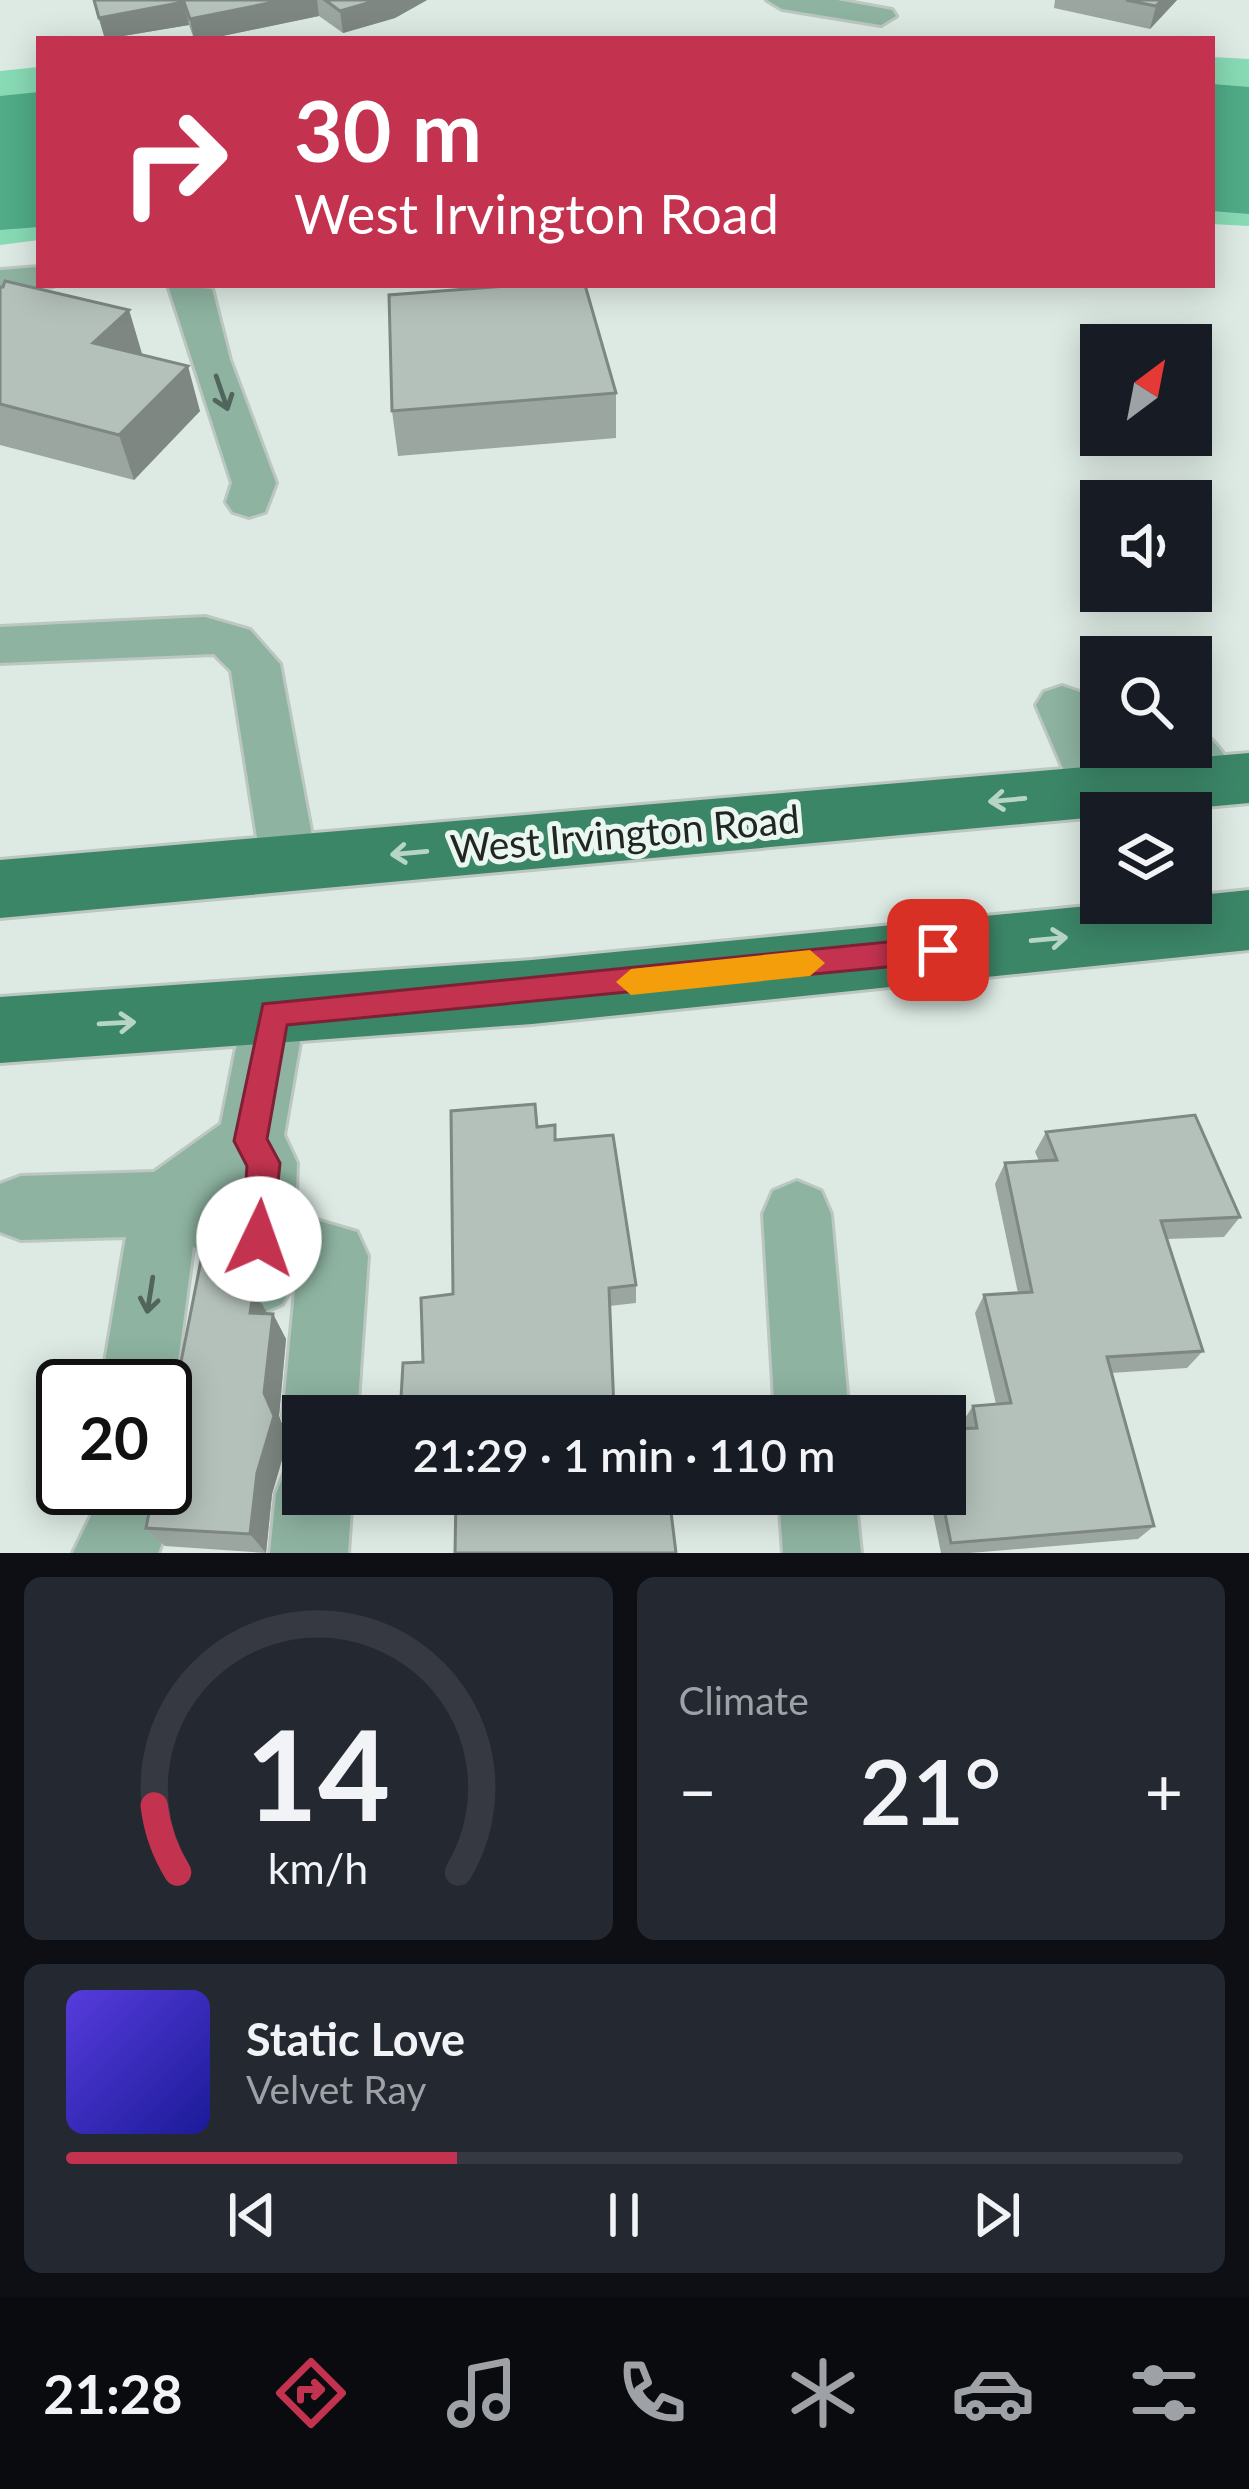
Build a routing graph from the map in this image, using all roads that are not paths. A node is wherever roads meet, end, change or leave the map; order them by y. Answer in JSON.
{"nodes":[{"id":1,"x":782,"y":0,"type":"edge"},
{"id":2,"x":881,"y":16,"type":"dead end"},
{"id":3,"x":36,"y":278,"type":"edge"},
{"id":4,"x":0,"y":282,"type":"edge"},
{"id":5,"x":192,"y":288,"type":"edge"},
{"id":6,"x":250,"y":502,"type":"dead end"},
{"id":7,"x":0,"y":645,"type":"edge"},
{"id":8,"x":1062,"y":705,"type":"dead end"},
{"id":9,"x":1175,"y":783,"type":"edge"},
{"id":10,"x":289,"y":863,"type":"junction"},
{"id":11,"x":0,"y":889,"type":"edge"},
{"id":12,"x":1215,"y":912,"type":"edge"},
{"id":13,"x":274,"y":1013,"type":"junction"},
{"id":14,"x":0,"y":1030,"type":"edge"},
{"id":15,"x":250,"y":1141,"type":"junction"},
{"id":16,"x":165,"y":1204,"type":"junction"},
{"id":17,"x":21,"y":1208,"type":"dead end"},
{"id":18,"x":797,"y":1214,"type":"dead end"},
{"id":19,"x":258,"y":1259,"type":"junction"},
{"id":20,"x":140,"y":1359,"type":"edge"},
{"id":21,"x":322,"y":1395,"type":"edge"},
{"id":22,"x":810,"y":1395,"type":"edge"},
{"id":23,"x":99,"y":1515,"type":"edge"},
{"id":24,"x":130,"y":1515,"type":"edge"},
{"id":25,"x":312,"y":1515,"type":"edge"},
{"id":26,"x":819,"y":1515,"type":"edge"},
{"id":27,"x":88,"y":1553,"type":"edge"},
{"id":28,"x":112,"y":1553,"type":"edge"},
{"id":29,"x":309,"y":1553,"type":"edge"},
{"id":30,"x":822,"y":1553,"type":"edge"}],
"edges":[{"from":1,"to":2,"type":"street"},
{"from":3,"to":4,"type":"street"},
{"from":5,"to":6,"type":"street","one_way":true},
{"from":7,"to":10,"type":"street"},
{"from":8,"to":9,"type":"street"},
{"from":9,"to":10,"type":"main road","name":"West Irvington Road","one_way":true},
{"from":10,"to":11,"type":"main road","name":"West Irvington Road"},
{"from":13,"to":12,"type":"main road","one_way":true},
{"from":14,"to":13,"type":"main road","one_way":true},
{"from":13,"to":15,"type":"street"},
{"from":15,"to":16,"type":"street"},
{"from":15,"to":19,"type":"street"},
{"from":16,"to":17,"type":"street"},
{"from":16,"to":19,"type":"street"},
{"from":16,"to":20,"type":"street","one_way":true},
{"from":18,"to":22,"type":"street"},
{"from":19,"to":21,"type":"street"},
{"from":23,"to":27,"type":"street"},
{"from":24,"to":28,"type":"street"},
{"from":25,"to":29,"type":"street"},
{"from":26,"to":30,"type":"street"}]}
